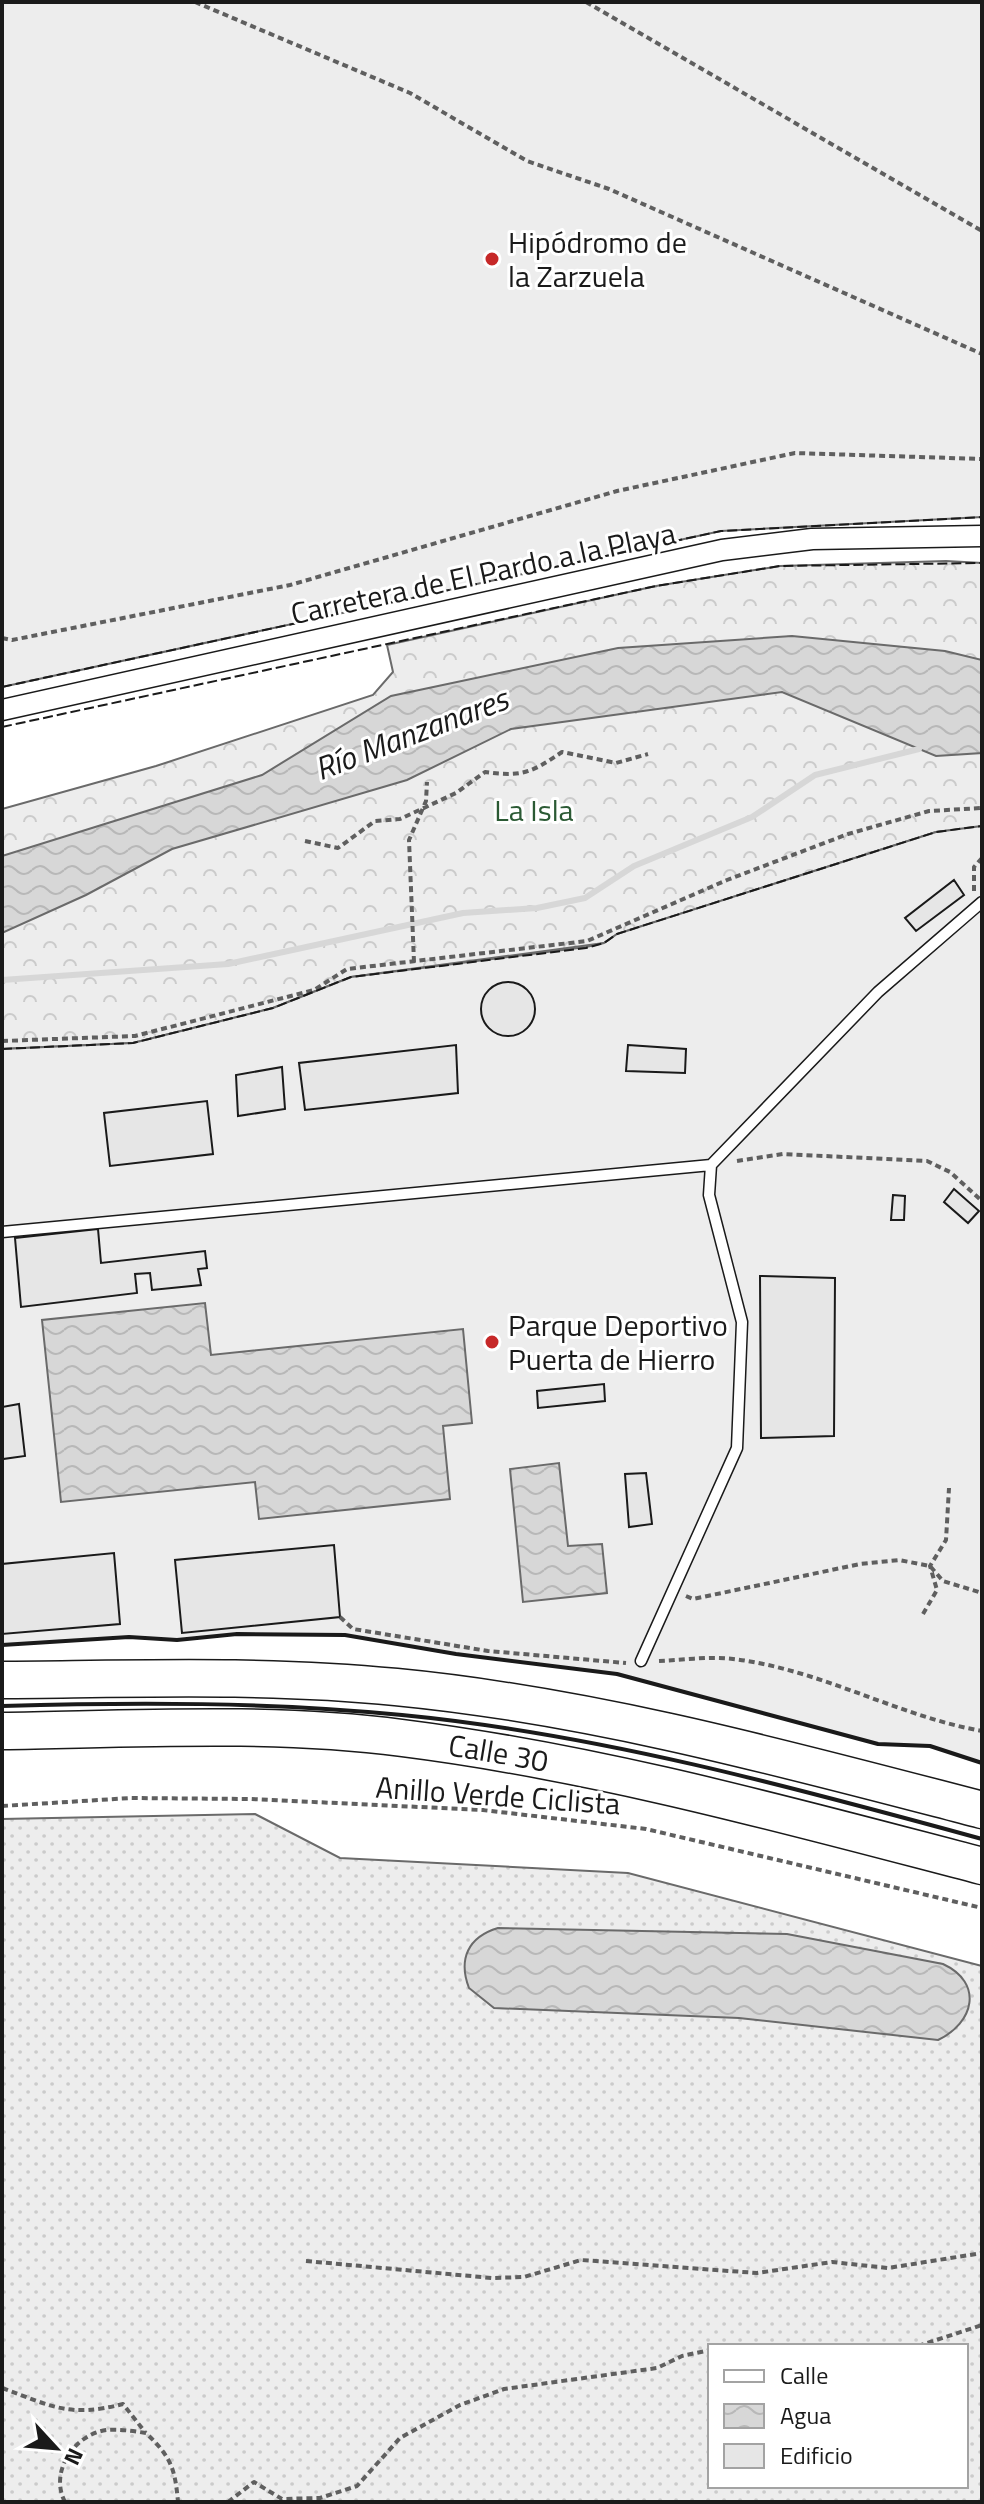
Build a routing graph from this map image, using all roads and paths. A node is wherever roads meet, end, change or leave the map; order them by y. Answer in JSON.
{"nodes":[{"id":1,"x":195,"y":2,"type":"edge"},
{"id":2,"x":586,"y":2,"type":"edge"},
{"id":3,"x":982,"y":231,"type":"edge"},
{"id":4,"x":982,"y":354,"type":"edge"},
{"id":5,"x":982,"y":459,"type":"edge"},
{"id":6,"x":982,"y":536,"type":"edge"},
{"id":7,"x":2,"y":638,"type":"edge"},
{"id":8,"x":2,"y":710,"type":"edge"},
{"id":9,"x":648,"y":754,"type":"dead end"},
{"id":10,"x":427,"y":782,"type":"dead end"},
{"id":11,"x":423,"y":807,"type":"junction"},
{"id":12,"x":982,"y":808,"type":"edge"},
{"id":13,"x":305,"y":841,"type":"dead end"},
{"id":14,"x":982,"y":858,"type":"edge"},
{"id":15,"x":978,"y":904,"type":"edge"},
{"id":16,"x":414,"y":962,"type":"junction"},
{"id":17,"x":2,"y":1041,"type":"edge"},
{"id":18,"x":711,"y":1165,"type":"junction"},
{"id":19,"x":982,"y":1201,"type":"edge"},
{"id":20,"x":2,"y":1232,"type":"edge"},
{"id":21,"x":949,"y":1488,"type":"dead end"},
{"id":22,"x":930,"y":1566,"type":"junction"},
{"id":23,"x":672,"y":1591,"type":"junction"},
{"id":24,"x":982,"y":1593,"type":"edge"},
{"id":25,"x":923,"y":1614,"type":"dead end"},
{"id":26,"x":340,"y":1617,"type":"dead end"},
{"id":27,"x":641,"y":1661,"type":"junction"},
{"id":28,"x":2,"y":1680,"type":"edge"},
{"id":29,"x":2,"y":1731,"type":"edge"},
{"id":30,"x":982,"y":1731,"type":"edge"},
{"id":31,"x":2,"y":1806,"type":"edge"},
{"id":32,"x":982,"y":1810,"type":"edge"},
{"id":33,"x":982,"y":1866,"type":"edge"},
{"id":34,"x":982,"y":1908,"type":"edge"},
{"id":35,"x":982,"y":2253,"type":"edge"},
{"id":36,"x":306,"y":2261,"type":"dead end"},
{"id":37,"x":982,"y":2325,"type":"edge"},
{"id":38,"x":924,"y":2344,"type":"edge"},
{"id":39,"x":708,"y":2350,"type":"edge"},
{"id":40,"x":2,"y":2388,"type":"edge"},
{"id":41,"x":146,"y":2433,"type":"junction"},
{"id":42,"x":65,"y":2502,"type":"edge"},
{"id":43,"x":178,"y":2502,"type":"edge"},
{"id":44,"x":228,"y":2502,"type":"edge"}],
"edges":[{"from":1,"to":4,"type":"path"},
{"from":2,"to":3,"type":"path"},
{"from":5,"to":7,"type":"path"},
{"from":6,"to":8,"type":"street","name":"Carretera de El Pardo a la Playa"},
{"from":9,"to":11,"type":"path"},
{"from":10,"to":11,"type":"path"},
{"from":11,"to":13,"type":"path"},
{"from":11,"to":16,"type":"path"},
{"from":12,"to":16,"type":"path"},
{"from":14,"to":15,"type":"path"},
{"from":15,"to":18,"type":"lane"},
{"from":16,"to":17,"type":"path"},
{"from":18,"to":19,"type":"path"},
{"from":18,"to":20,"type":"lane"},
{"from":18,"to":23,"type":"lane"},
{"from":21,"to":22,"type":"path"},
{"from":22,"to":23,"type":"path"},
{"from":22,"to":24,"type":"path"},
{"from":22,"to":25,"type":"path"},
{"from":23,"to":27,"type":"lane"},
{"from":26,"to":27,"type":"path"},
{"from":27,"to":30,"type":"path"},
{"from":28,"to":32,"type":"highway","name":"Calle 30"},
{"from":29,"to":33,"type":"highway","name":"Calle 30"},
{"from":31,"to":34,"type":"path","name":"Anillo Verde Ciclista"},
{"from":35,"to":36,"type":"path"},
{"from":37,"to":38,"type":"path"},
{"from":39,"to":44,"type":"path"},
{"from":40,"to":41,"type":"path"},
{"from":41,"to":42,"type":"path"},
{"from":41,"to":43,"type":"path"}]}
